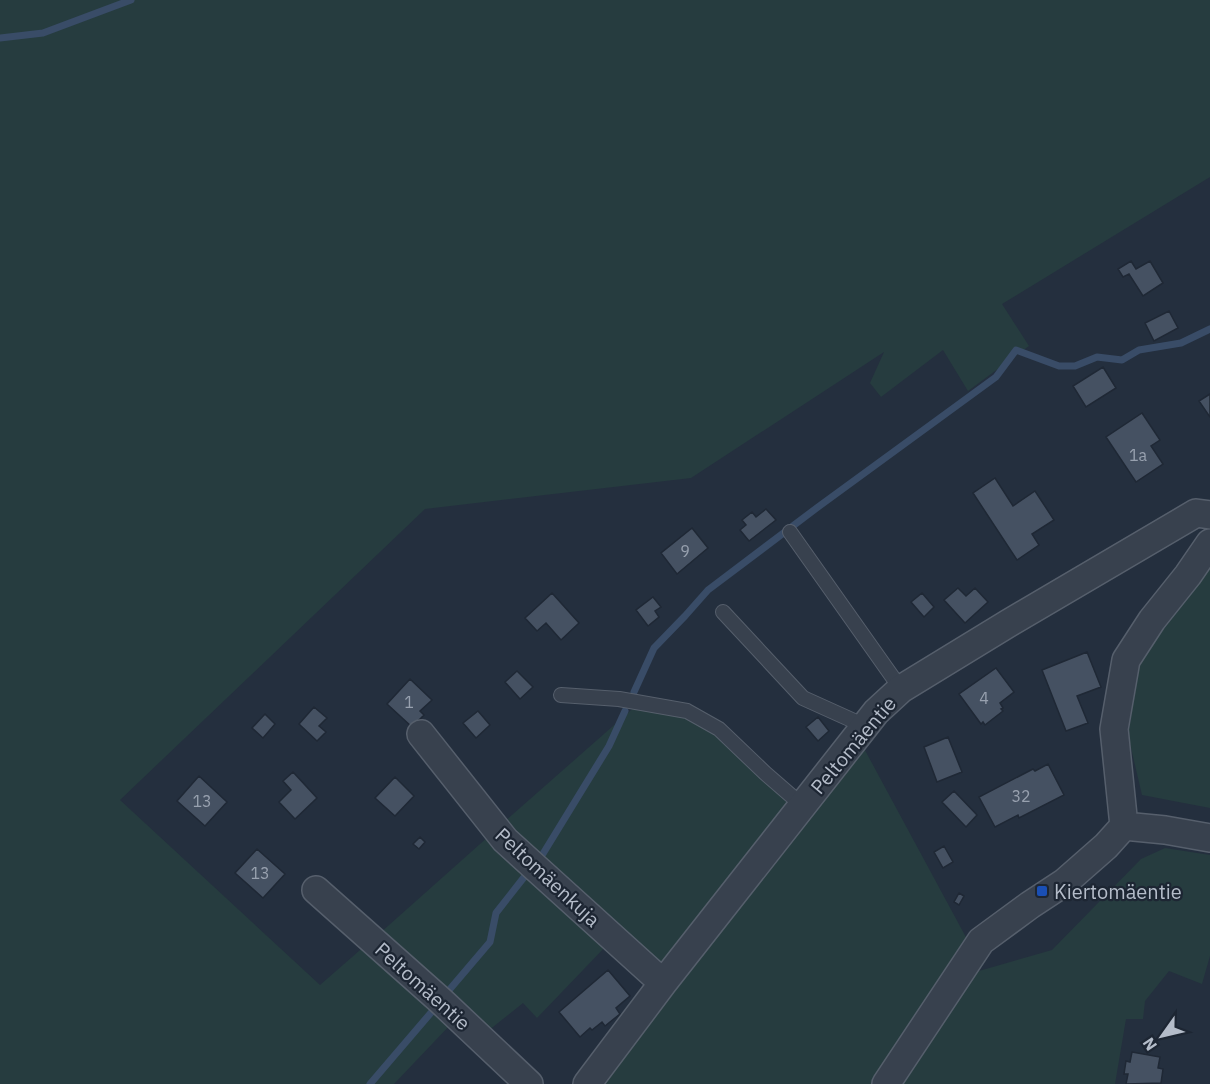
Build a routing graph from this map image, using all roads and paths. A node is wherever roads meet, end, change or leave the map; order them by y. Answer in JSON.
{"nodes":[{"id":1,"x":1210,"y":515,"type":"edge"},
{"id":2,"x":790,"y":532,"type":"dead end"},
{"id":3,"x":1210,"y":543,"type":"edge"},
{"id":4,"x":723,"y":612,"type":"dead end"},
{"id":5,"x":901,"y":689,"type":"junction"},
{"id":6,"x":561,"y":695,"type":"dead end"},
{"id":7,"x":865,"y":726,"type":"junction"},
{"id":8,"x":421,"y":734,"type":"dead end"},
{"id":9,"x":803,"y":806,"type":"junction"},
{"id":10,"x":1124,"y":826,"type":"junction"},
{"id":11,"x":1210,"y":838,"type":"edge"},
{"id":12,"x":316,"y":890,"type":"dead end"},
{"id":13,"x":663,"y":983,"type":"junction"},
{"id":14,"x":529,"y":1084,"type":"edge"},
{"id":15,"x":587,"y":1084,"type":"edge"},
{"id":16,"x":886,"y":1084,"type":"edge"}],
"edges":[{"from":1,"to":5,"type":"street","name":"Peltomäentie"},
{"from":2,"to":5,"type":"lane"},
{"from":3,"to":10,"type":"street"},
{"from":4,"to":7,"type":"lane"},
{"from":5,"to":7,"type":"street","name":"Peltomäentie"},
{"from":6,"to":9,"type":"lane"},
{"from":7,"to":9,"type":"street","name":"Peltomäentie"},
{"from":8,"to":13,"type":"street","name":"Peltomäenkuja"},
{"from":9,"to":13,"type":"street","name":"Peltomäentie"},
{"from":10,"to":11,"type":"street"},
{"from":10,"to":16,"type":"street"},
{"from":12,"to":14,"type":"street","name":"Peltomäentie"},
{"from":13,"to":15,"type":"street","name":"Peltomäentie"}]}
